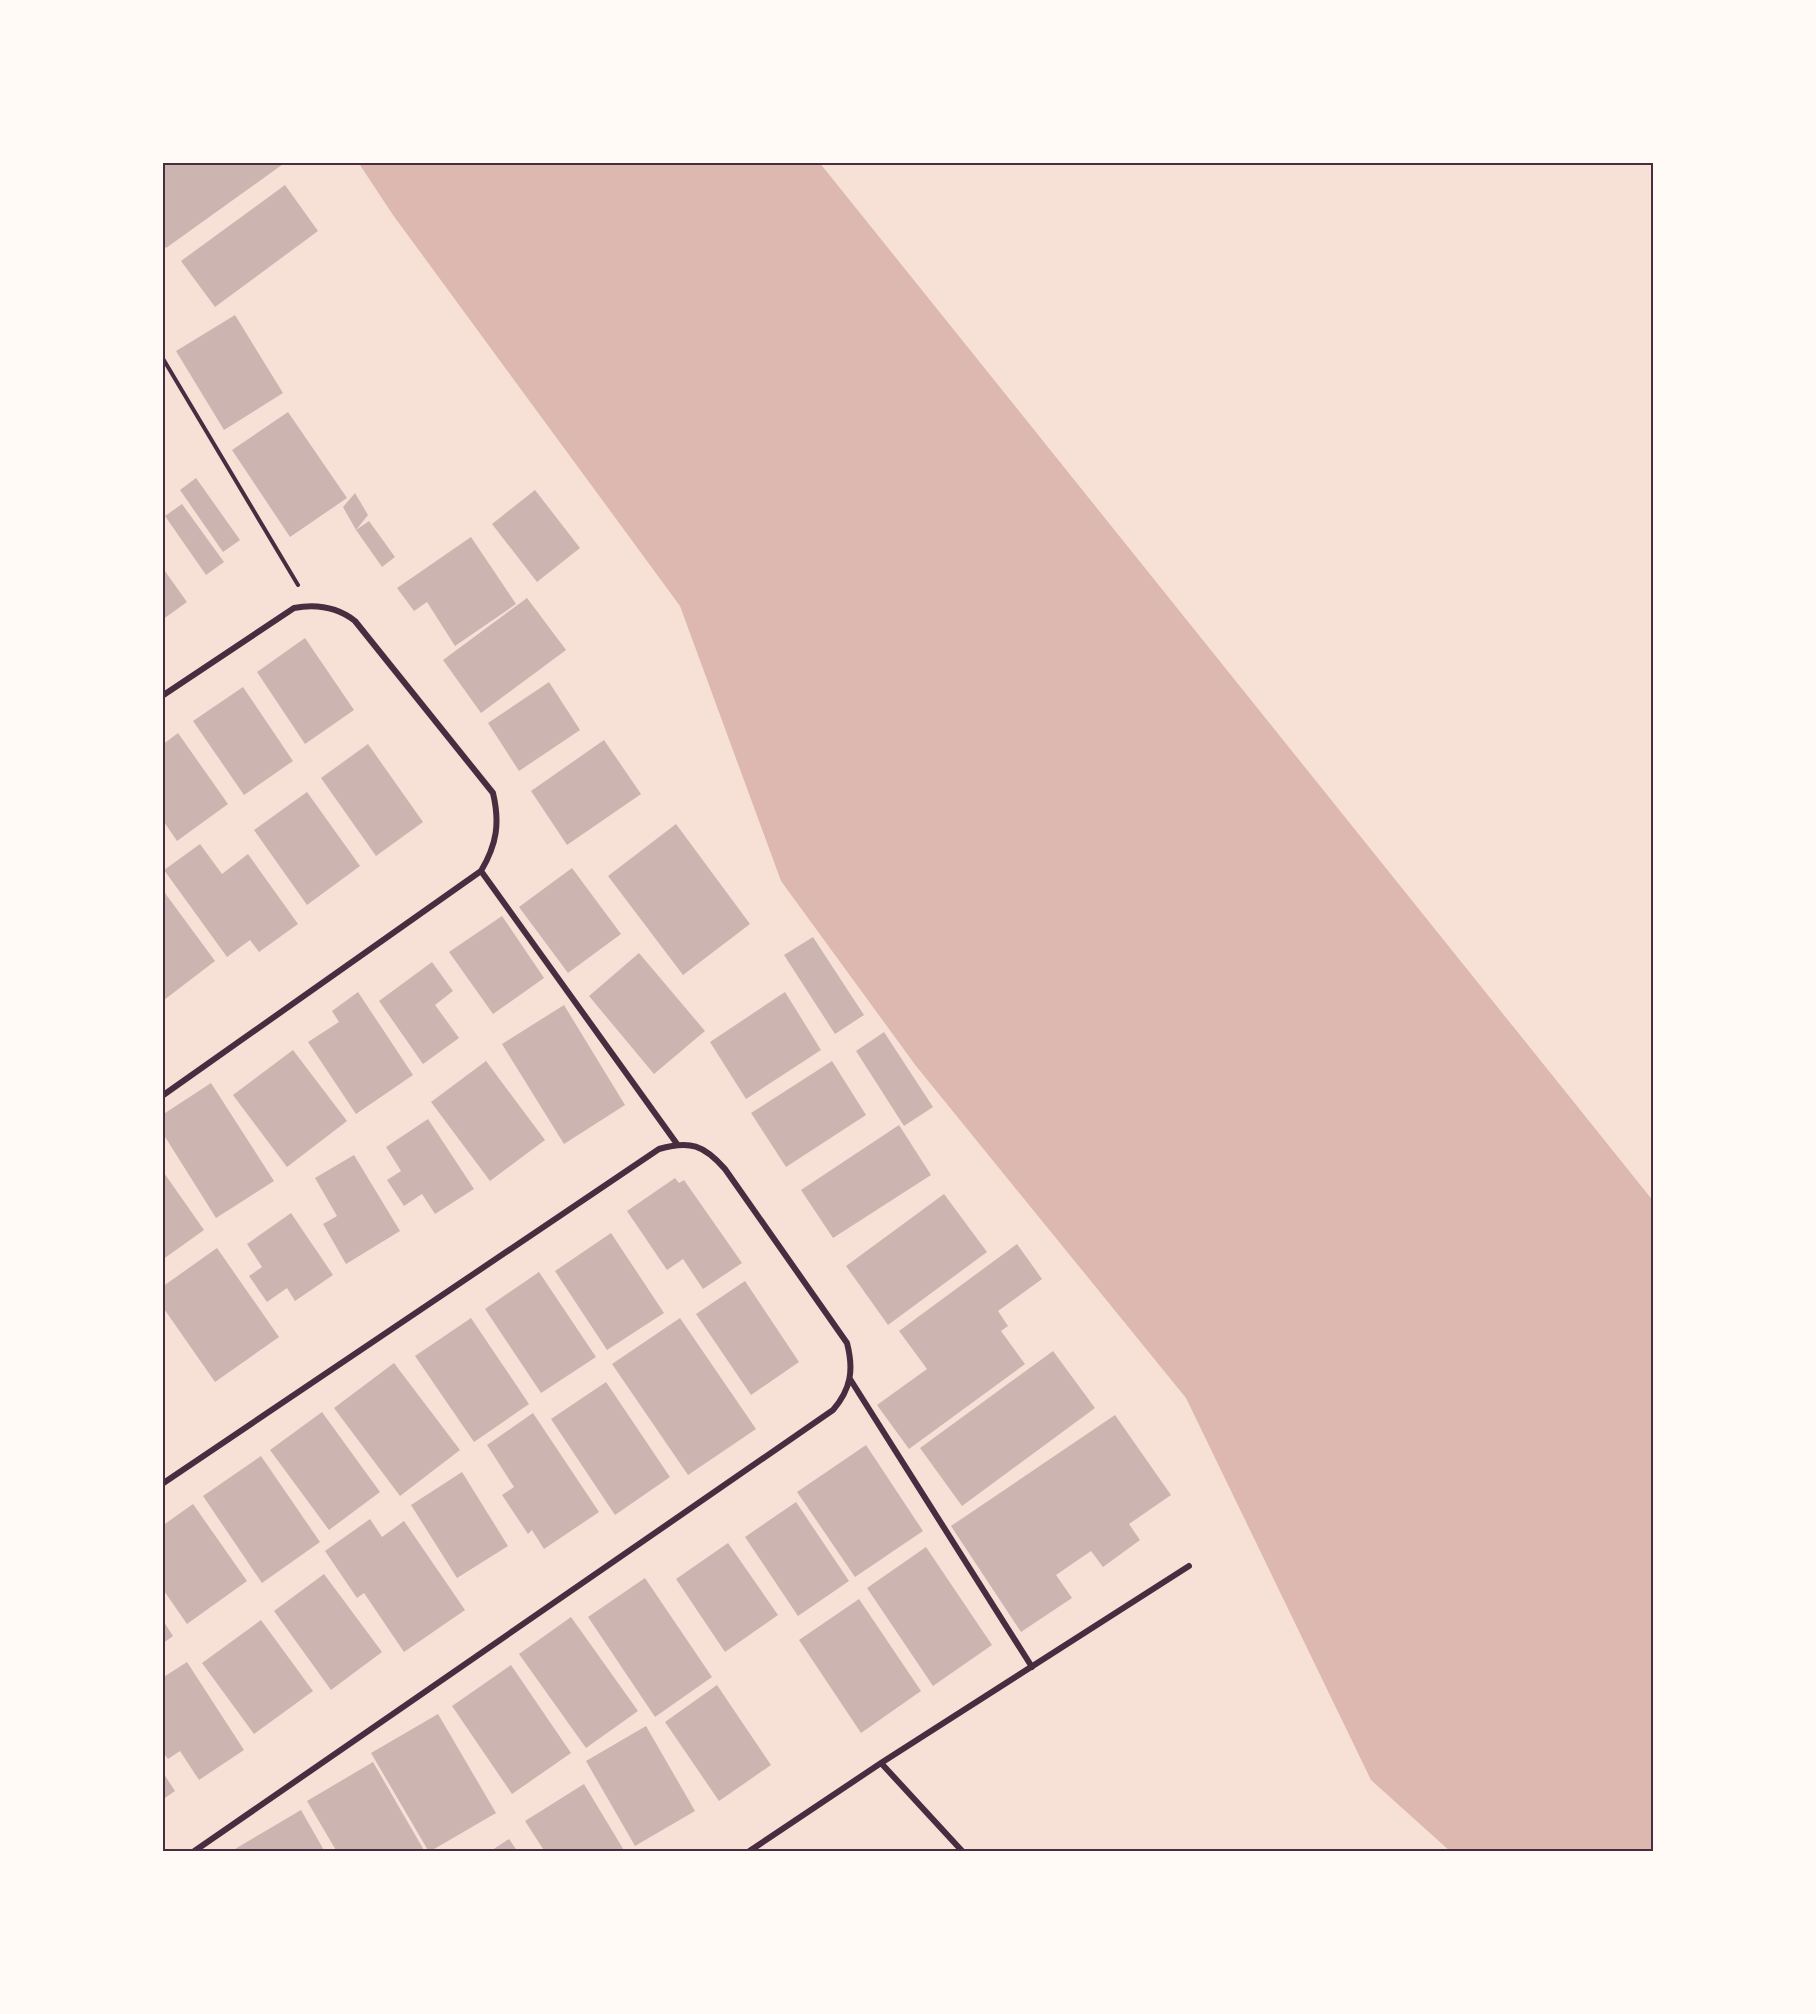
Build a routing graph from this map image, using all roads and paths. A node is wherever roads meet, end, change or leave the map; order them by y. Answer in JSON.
{"nodes":[{"id":1,"x":162,"y":357,"type":"edge"},
{"id":2,"x":310,"y":605,"type":"junction"},
{"id":3,"x":162,"y":696,"type":"edge"},
{"id":4,"x":480,"y":871,"type":"junction"},
{"id":5,"x":162,"y":1095,"type":"edge"},
{"id":6,"x":677,"y":1144,"type":"junction"},
{"id":7,"x":850,"y":1379,"type":"junction"},
{"id":8,"x":162,"y":1484,"type":"edge"},
{"id":9,"x":1189,"y":1566,"type":"dead end"},
{"id":10,"x":1032,"y":1667,"type":"junction"},
{"id":11,"x":881,"y":1763,"type":"junction"},
{"id":12,"x":193,"y":1852,"type":"edge"},
{"id":13,"x":748,"y":1852,"type":"edge"},
{"id":14,"x":963,"y":1852,"type":"edge"}],
"edges":[{"from":1,"to":2,"type":"path"},
{"from":2,"to":3,"type":"street"},
{"from":2,"to":4,"type":"street"},
{"from":4,"to":5,"type":"street"},
{"from":4,"to":6,"type":"street"},
{"from":6,"to":7,"type":"street"},
{"from":6,"to":8,"type":"street"},
{"from":7,"to":10,"type":"street"},
{"from":7,"to":12,"type":"street"},
{"from":9,"to":10,"type":"street"},
{"from":10,"to":11,"type":"street"},
{"from":11,"to":13,"type":"street"},
{"from":11,"to":14,"type":"street"}]}
